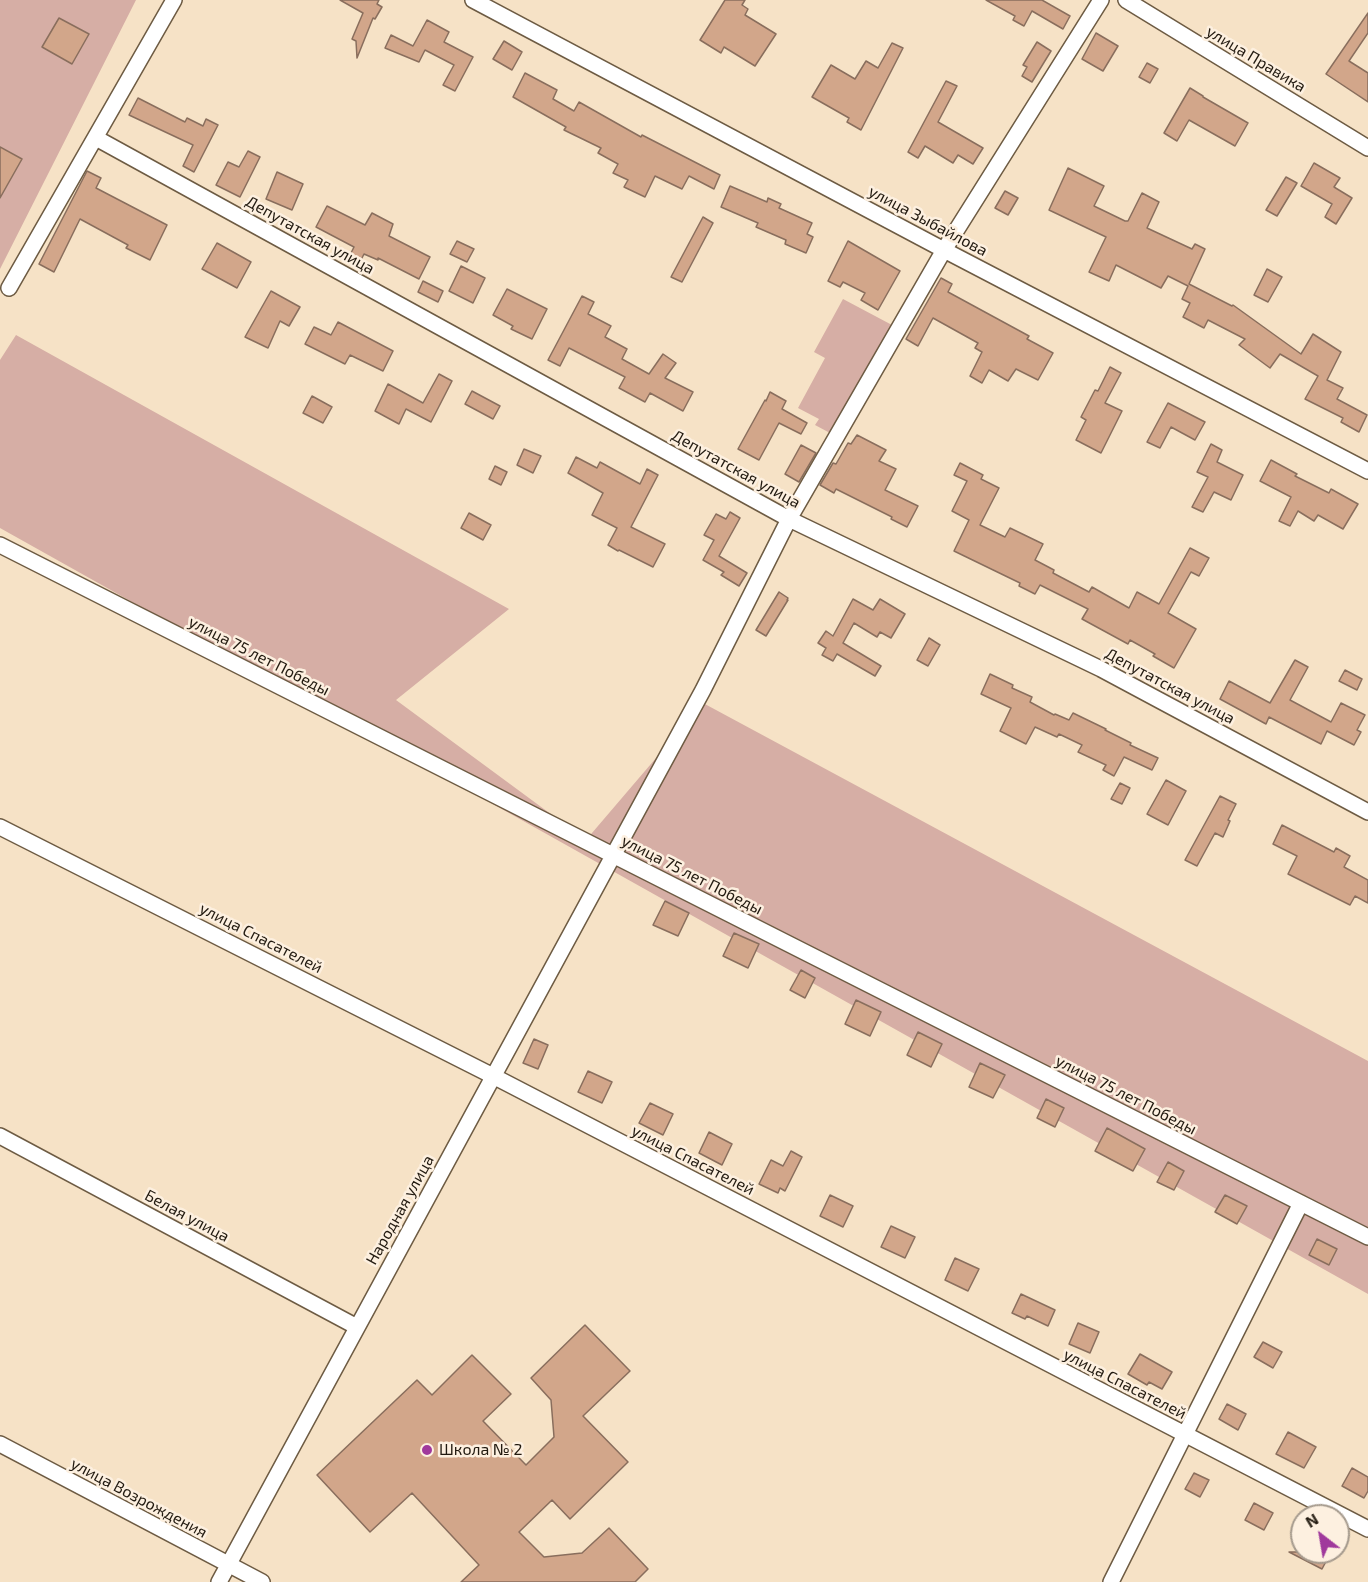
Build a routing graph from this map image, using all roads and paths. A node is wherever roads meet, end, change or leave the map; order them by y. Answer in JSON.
{"nodes":[{"id":1,"x":174,"y":0,"type":"edge"},
{"id":2,"x":473,"y":0,"type":"edge"},
{"id":3,"x":1101,"y":0,"type":"edge"},
{"id":4,"x":1126,"y":0,"type":"edge"},
{"id":5,"x":96,"y":138,"type":"junction"},
{"id":6,"x":1368,"y":148,"type":"edge"},
{"id":7,"x":944,"y":250,"type":"junction"},
{"id":8,"x":9,"y":288,"type":"dead end"},
{"id":9,"x":1368,"y":471,"type":"edge"},
{"id":10,"x":789,"y":519,"type":"junction"},
{"id":11,"x":0,"y":545,"type":"edge"},
{"id":12,"x":1368,"y":812,"type":"edge"},
{"id":13,"x":0,"y":827,"type":"edge"},
{"id":14,"x":613,"y":855,"type":"junction"},
{"id":15,"x":493,"y":1076,"type":"junction"},
{"id":16,"x":0,"y":1136,"type":"edge"},
{"id":17,"x":1301,"y":1203,"type":"junction"},
{"id":18,"x":1368,"y":1237,"type":"edge"},
{"id":19,"x":357,"y":1327,"type":"junction"},
{"id":20,"x":1184,"y":1434,"type":"junction"},
{"id":21,"x":0,"y":1444,"type":"edge"},
{"id":22,"x":1368,"y":1529,"type":"edge"},
{"id":23,"x":228,"y":1565,"type":"junction"},
{"id":24,"x":219,"y":1582,"type":"edge"},
{"id":25,"x":262,"y":1582,"type":"edge"},
{"id":26,"x":1111,"y":1582,"type":"edge"}],
"edges":[{"from":1,"to":5,"type":"street"},
{"from":2,"to":7,"type":"street","name":"улица Зыбайлова"},
{"from":3,"to":7,"type":"street","name":"Народная улица"},
{"from":4,"to":6,"type":"street","name":"улица Правика"},
{"from":5,"to":8,"type":"street"},
{"from":5,"to":10,"type":"street","name":"Депутатская улица"},
{"from":7,"to":9,"type":"street","name":"улица Зыбайлова"},
{"from":7,"to":10,"type":"street","name":"Народная улица"},
{"from":10,"to":12,"type":"street","name":"Депутатская улица"},
{"from":10,"to":14,"type":"street","name":"Народная улица"},
{"from":11,"to":14,"type":"street","name":"улица 75 лет Победы"},
{"from":13,"to":15,"type":"street","name":"улица Спасателей"},
{"from":14,"to":15,"type":"street","name":"Народная улица"},
{"from":14,"to":17,"type":"street","name":"улица 75 лет Победы"},
{"from":15,"to":19,"type":"street","name":"Народная улица"},
{"from":15,"to":20,"type":"street","name":"улица Спасателей"},
{"from":16,"to":19,"type":"street","name":"Белая улица"},
{"from":17,"to":18,"type":"street","name":"улица 75 лет Победы"},
{"from":17,"to":20,"type":"street"},
{"from":19,"to":23,"type":"street","name":"Народная улица"},
{"from":20,"to":22,"type":"street","name":"улица Спасателей"},
{"from":20,"to":26,"type":"street"},
{"from":21,"to":23,"type":"street","name":"улица Возрождения"},
{"from":23,"to":24,"type":"street","name":"Народная улица"},
{"from":23,"to":25,"type":"street","name":"улица Возрождения"}]}
